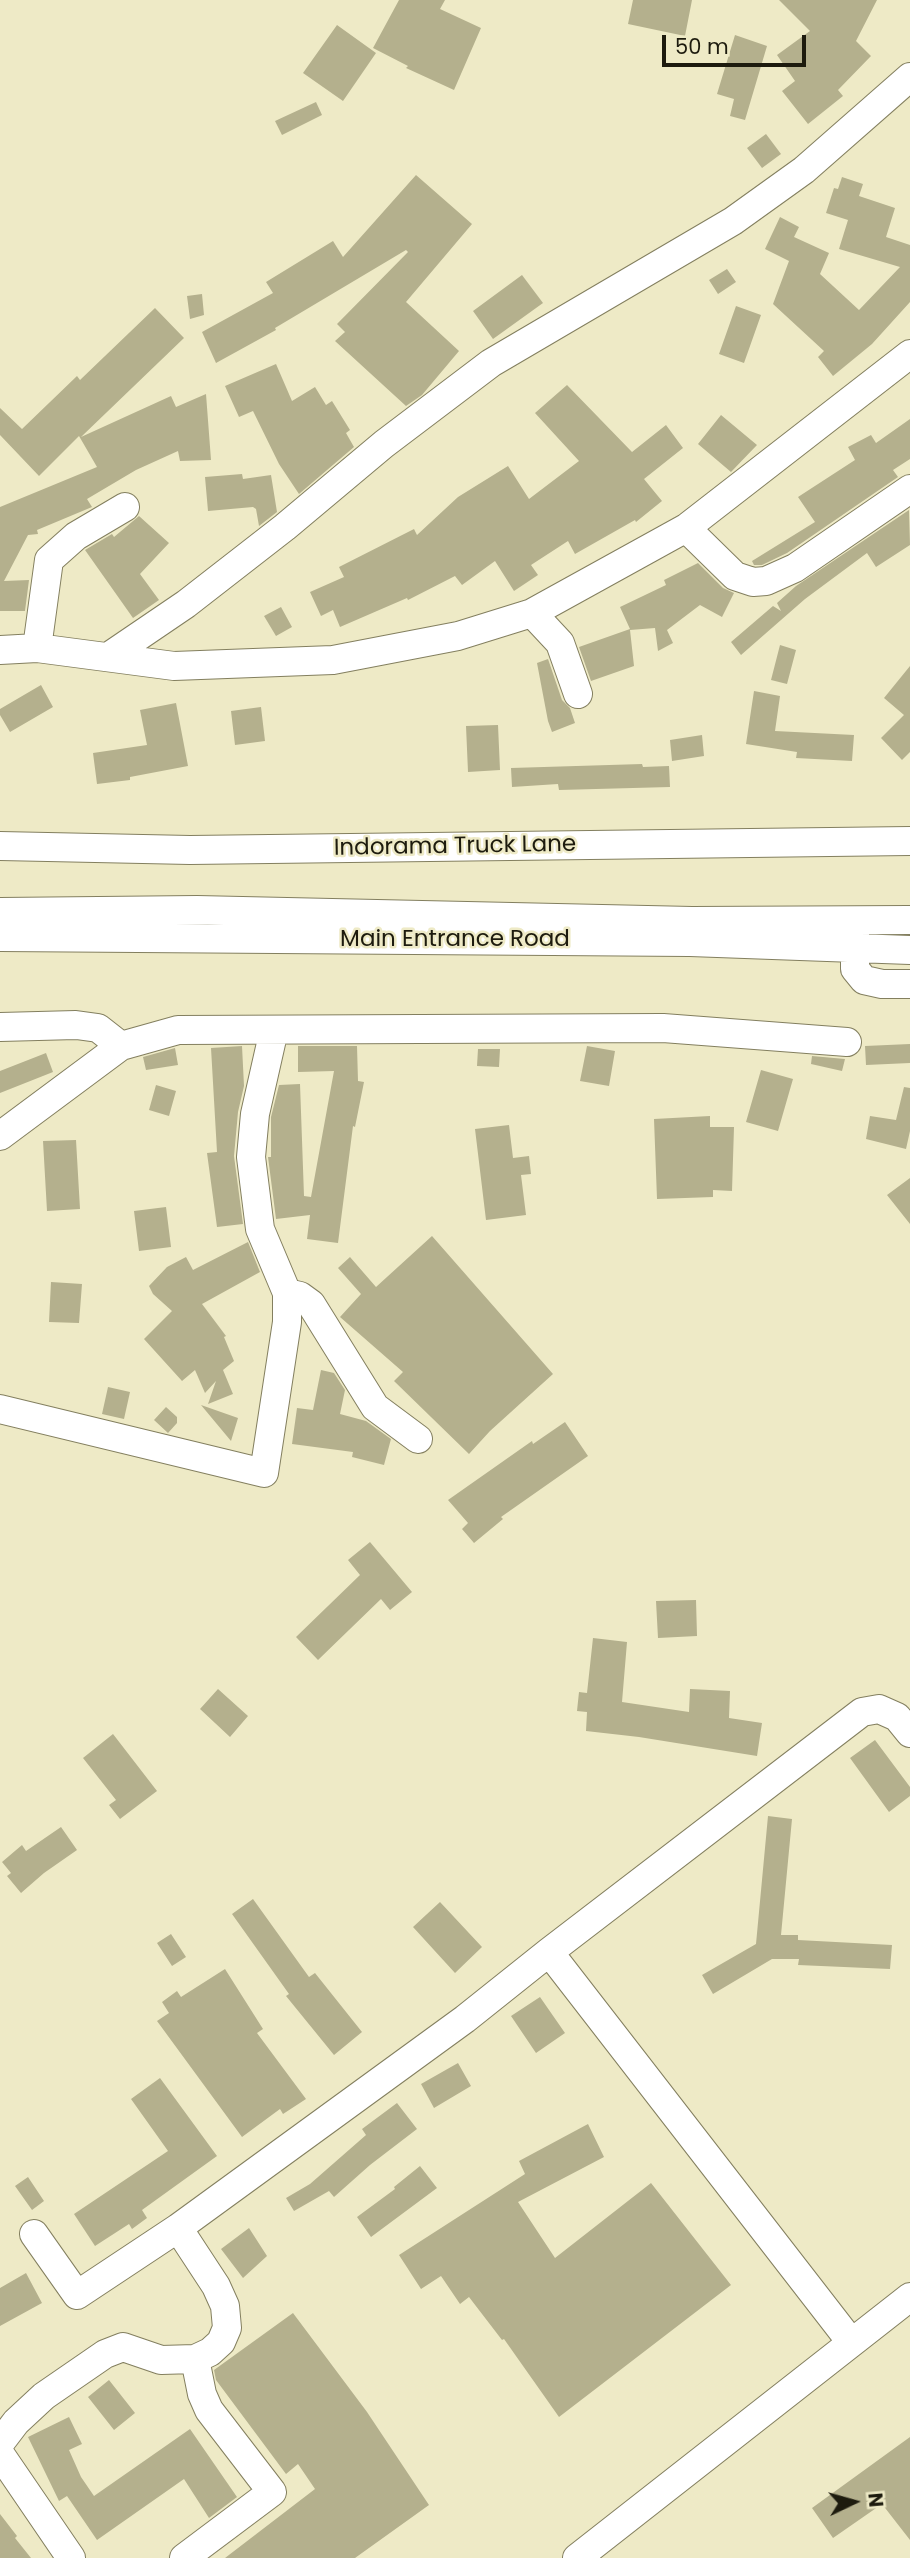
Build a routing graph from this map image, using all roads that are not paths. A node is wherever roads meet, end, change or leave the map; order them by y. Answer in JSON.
{"nodes":[{"id":1,"x":910,"y":78,"type":"edge"},
{"id":2,"x":910,"y":354,"type":"edge"},
{"id":3,"x":910,"y":489,"type":"edge"},
{"id":4,"x":125,"y":507,"type":"dead end"},
{"id":5,"x":686,"y":528,"type":"junction"},
{"id":6,"x":532,"y":613,"type":"junction"},
{"id":7,"x":37,"y":648,"type":"junction"},
{"id":8,"x":0,"y":650,"type":"edge"},
{"id":9,"x":108,"y":657,"type":"junction"},
{"id":10,"x":578,"y":694,"type":"dead end"},
{"id":11,"x":910,"y":841,"type":"edge"},
{"id":12,"x":0,"y":846,"type":"edge"},
{"id":13,"x":0,"y":912,"type":"edge"},
{"id":14,"x":856,"y":920,"type":"junction"},
{"id":15,"x":910,"y":920,"type":"edge"},
{"id":16,"x":0,"y":937,"type":"edge"},
{"id":17,"x":854,"y":950,"type":"junction"},
{"id":18,"x":910,"y":950,"type":"edge"},
{"id":19,"x":910,"y":984,"type":"edge"},
{"id":20,"x":0,"y":1027,"type":"edge"},
{"id":21,"x":274,"y":1030,"type":"junction"},
{"id":22,"x":848,"y":1042,"type":"dead end"},
{"id":23,"x":121,"y":1046,"type":"junction"},
{"id":24,"x":0,"y":1136,"type":"edge"},
{"id":25,"x":287,"y":1293,"type":"junction"},
{"id":26,"x":0,"y":1409,"type":"edge"},
{"id":27,"x":418,"y":1438,"type":"dead end"},
{"id":28,"x":910,"y":1733,"type":"edge"},
{"id":29,"x":549,"y":1952,"type":"junction"},
{"id":30,"x":178,"y":2228,"type":"junction"},
{"id":31,"x":34,"y":2234,"type":"dead end"},
{"id":32,"x":910,"y":2297,"type":"edge"},
{"id":33,"x":851,"y":2343,"type":"junction"},
{"id":34,"x":195,"y":2358,"type":"junction"},
{"id":35,"x":0,"y":2443,"type":"edge"},
{"id":36,"x":0,"y":2454,"type":"edge"},
{"id":37,"x":71,"y":2558,"type":"edge"},
{"id":38,"x":184,"y":2558,"type":"edge"},
{"id":39,"x":577,"y":2558,"type":"edge"}],
"edges":[{"from":1,"to":9,"type":"street"},
{"from":2,"to":5,"type":"street"},
{"from":3,"to":5,"type":"street"},
{"from":4,"to":7,"type":"street"},
{"from":5,"to":6,"type":"street"},
{"from":6,"to":9,"type":"street"},
{"from":6,"to":10,"type":"street"},
{"from":7,"to":8,"type":"street"},
{"from":7,"to":9,"type":"street"},
{"from":11,"to":12,"type":"street","name":"Indorama Truck Lane"},
{"from":13,"to":14,"type":"street"},
{"from":14,"to":15,"type":"street"},
{"from":14,"to":17,"type":"street"},
{"from":16,"to":17,"type":"street","name":"Main Entrance Road"},
{"from":17,"to":18,"type":"street","name":"Main Entrance Road"},
{"from":17,"to":19,"type":"street"},
{"from":20,"to":23,"type":"street"},
{"from":21,"to":22,"type":"street"},
{"from":21,"to":23,"type":"street"},
{"from":21,"to":25,"type":"street"},
{"from":23,"to":24,"type":"street"},
{"from":25,"to":26,"type":"street"},
{"from":25,"to":27,"type":"street"},
{"from":28,"to":29,"type":"street"},
{"from":29,"to":30,"type":"street"},
{"from":29,"to":33,"type":"street"},
{"from":30,"to":31,"type":"street"},
{"from":30,"to":34,"type":"street"},
{"from":32,"to":33,"type":"street"},
{"from":33,"to":39,"type":"street"},
{"from":34,"to":35,"type":"street"},
{"from":34,"to":38,"type":"street"},
{"from":36,"to":37,"type":"street"}]}
